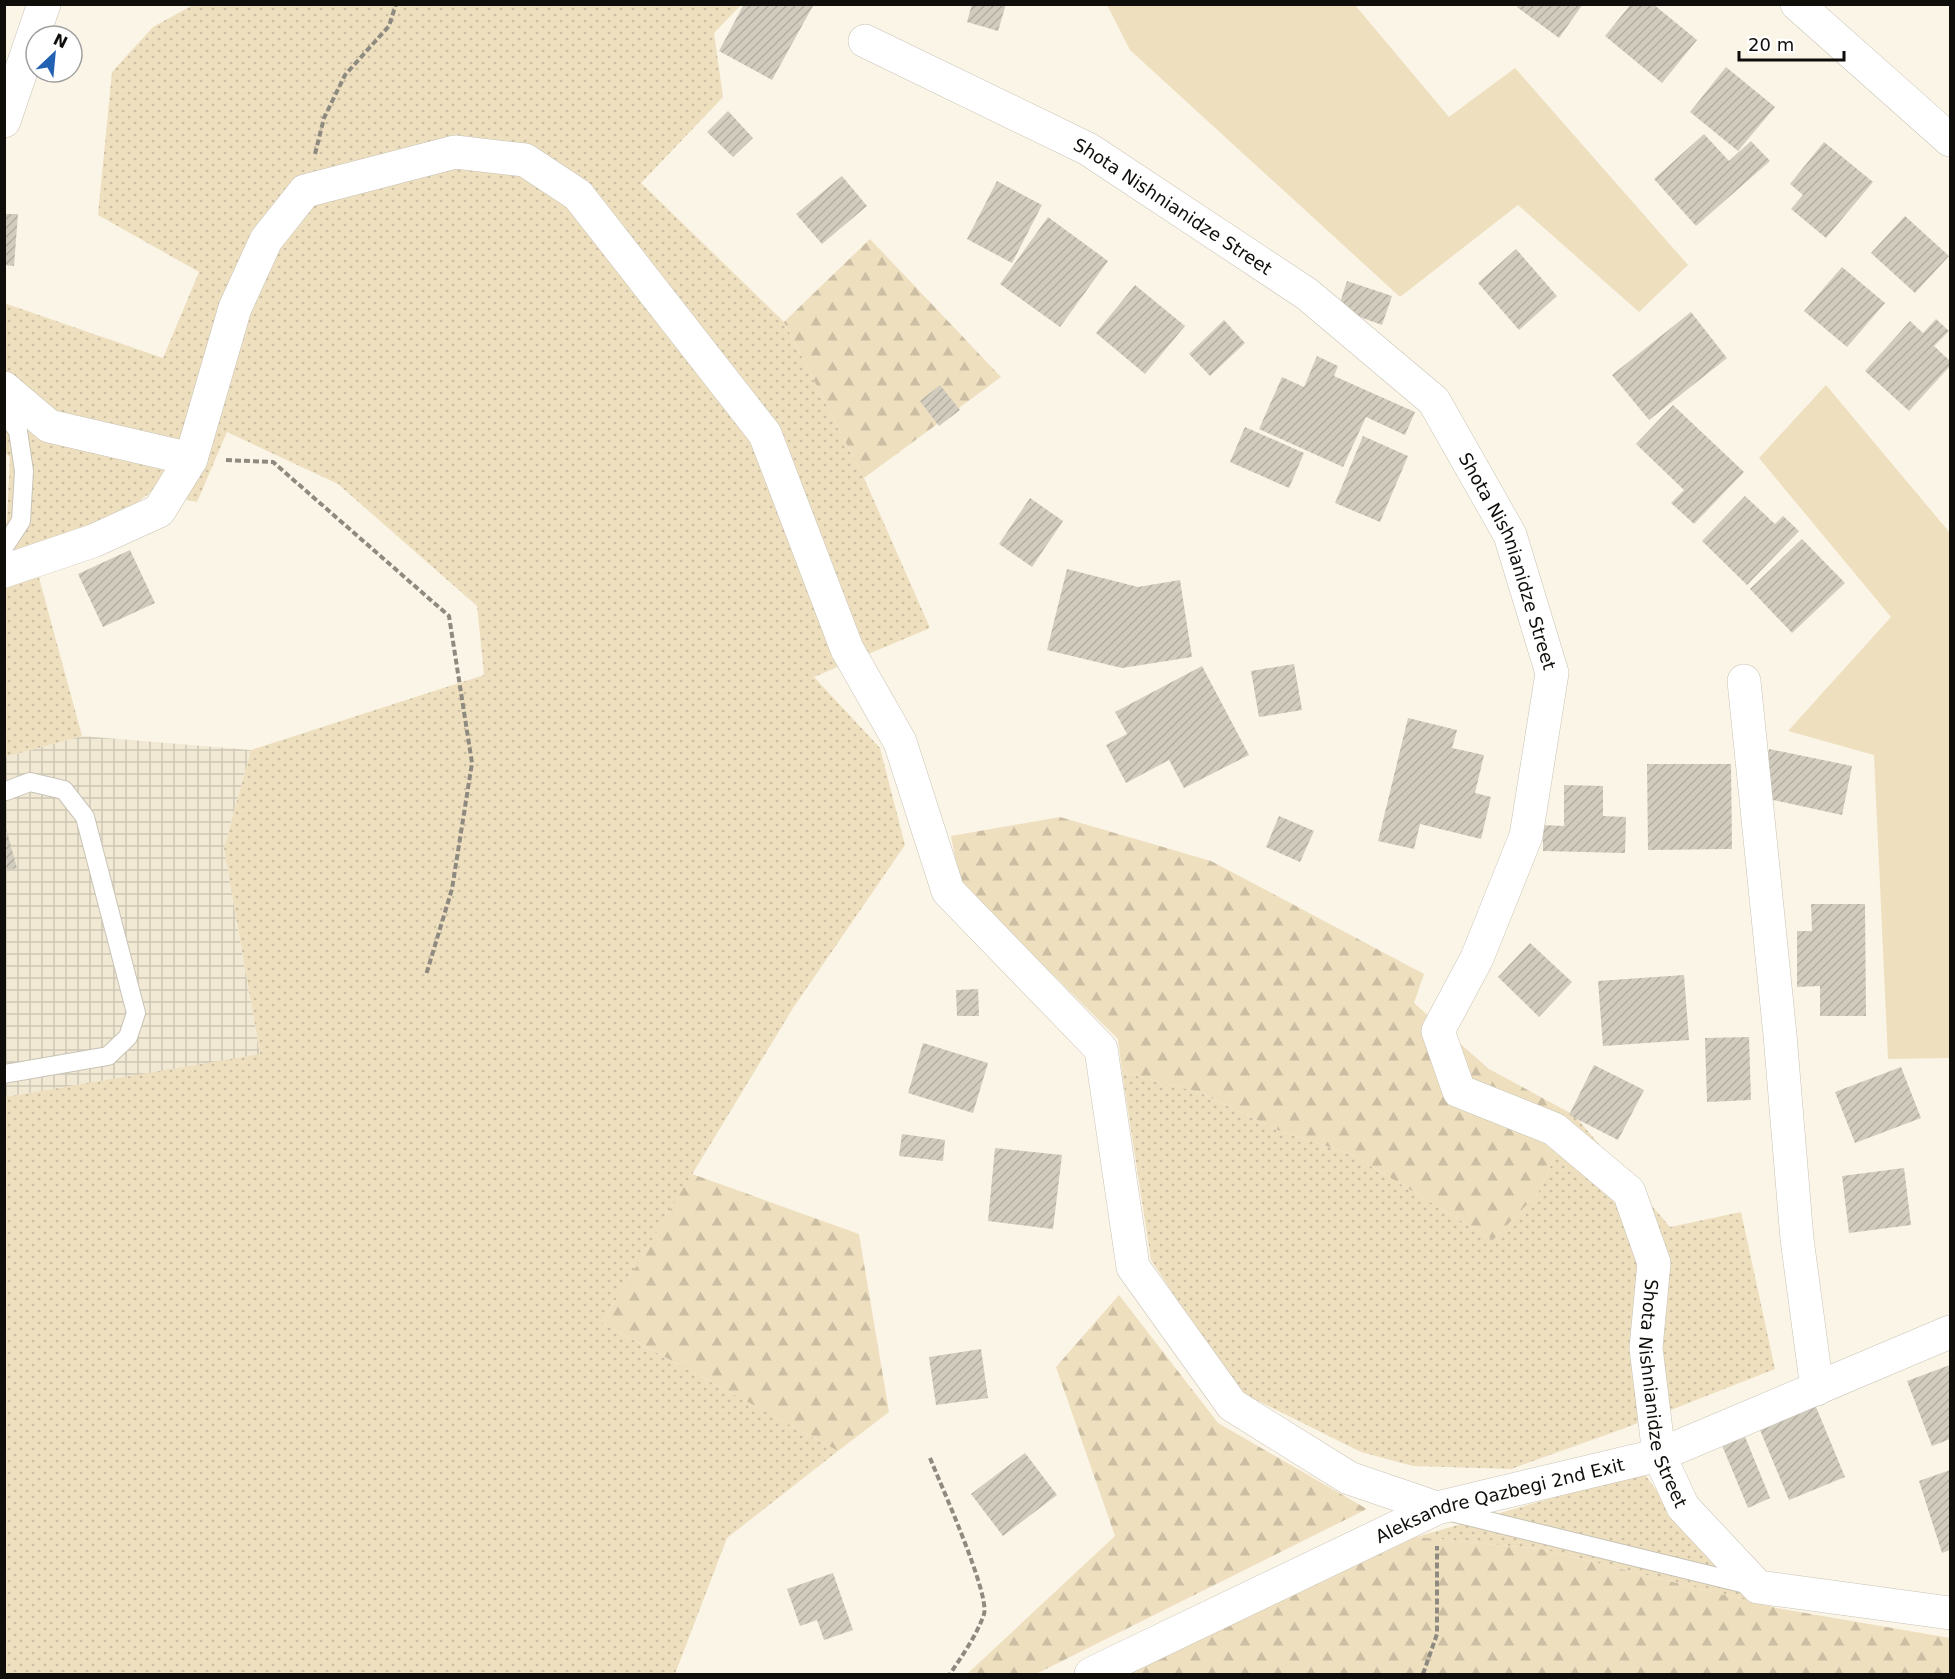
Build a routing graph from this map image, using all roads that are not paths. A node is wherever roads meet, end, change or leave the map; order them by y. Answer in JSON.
{"nodes":[{"id":1,"x":44,"y":4,"type":"edge"},
{"id":2,"x":1797,"y":4,"type":"edge"},
{"id":3,"x":865,"y":41,"type":"dead end"},
{"id":4,"x":4,"y":121,"type":"edge"},
{"id":5,"x":1950,"y":140,"type":"edge"},
{"id":6,"x":4,"y":388,"type":"edge"},
{"id":7,"x":4,"y":412,"type":"edge"},
{"id":8,"x":190,"y":459,"type":"junction"},
{"id":9,"x":4,"y":547,"type":"edge"},
{"id":10,"x":4,"y":571,"type":"edge"},
{"id":11,"x":1744,"y":681,"type":"dead end"},
{"id":12,"x":6,"y":791,"type":"edge"},
{"id":13,"x":4,"y":1074,"type":"edge"},
{"id":14,"x":1950,"y":1332,"type":"edge"},
{"id":15,"x":1817,"y":1389,"type":"junction"},
{"id":16,"x":1659,"y":1455,"type":"junction"},
{"id":17,"x":1437,"y":1508,"type":"junction"},
{"id":18,"x":1758,"y":1587,"type":"junction"},
{"id":19,"x":1950,"y":1613,"type":"edge"},
{"id":20,"x":1091,"y":1674,"type":"edge"}],
"edges":[{"from":1,"to":4,"type":"street"},
{"from":2,"to":5,"type":"street"},
{"from":3,"to":16,"type":"street","name":"Shota Nishnianidze Street"},
{"from":6,"to":8,"type":"street"},
{"from":7,"to":9,"type":"lane"},
{"from":8,"to":10,"type":"street"},
{"from":8,"to":17,"type":"street"},
{"from":11,"to":15,"type":"street"},
{"from":12,"to":13,"type":"lane"},
{"from":14,"to":15,"type":"street","name":"Aleksandre Qazbegi 2nd Exit"},
{"from":15,"to":16,"type":"street","name":"Aleksandre Qazbegi 2nd Exit"},
{"from":16,"to":17,"type":"street","name":"Aleksandre Qazbegi 2nd Exit"},
{"from":16,"to":18,"type":"street","name":"Shota Nishnianidze Street"},
{"from":17,"to":18,"type":"lane"},
{"from":17,"to":20,"type":"street","name":"Aleksandre Qazbegi 2nd Exit"},
{"from":18,"to":19,"type":"street"}]}
